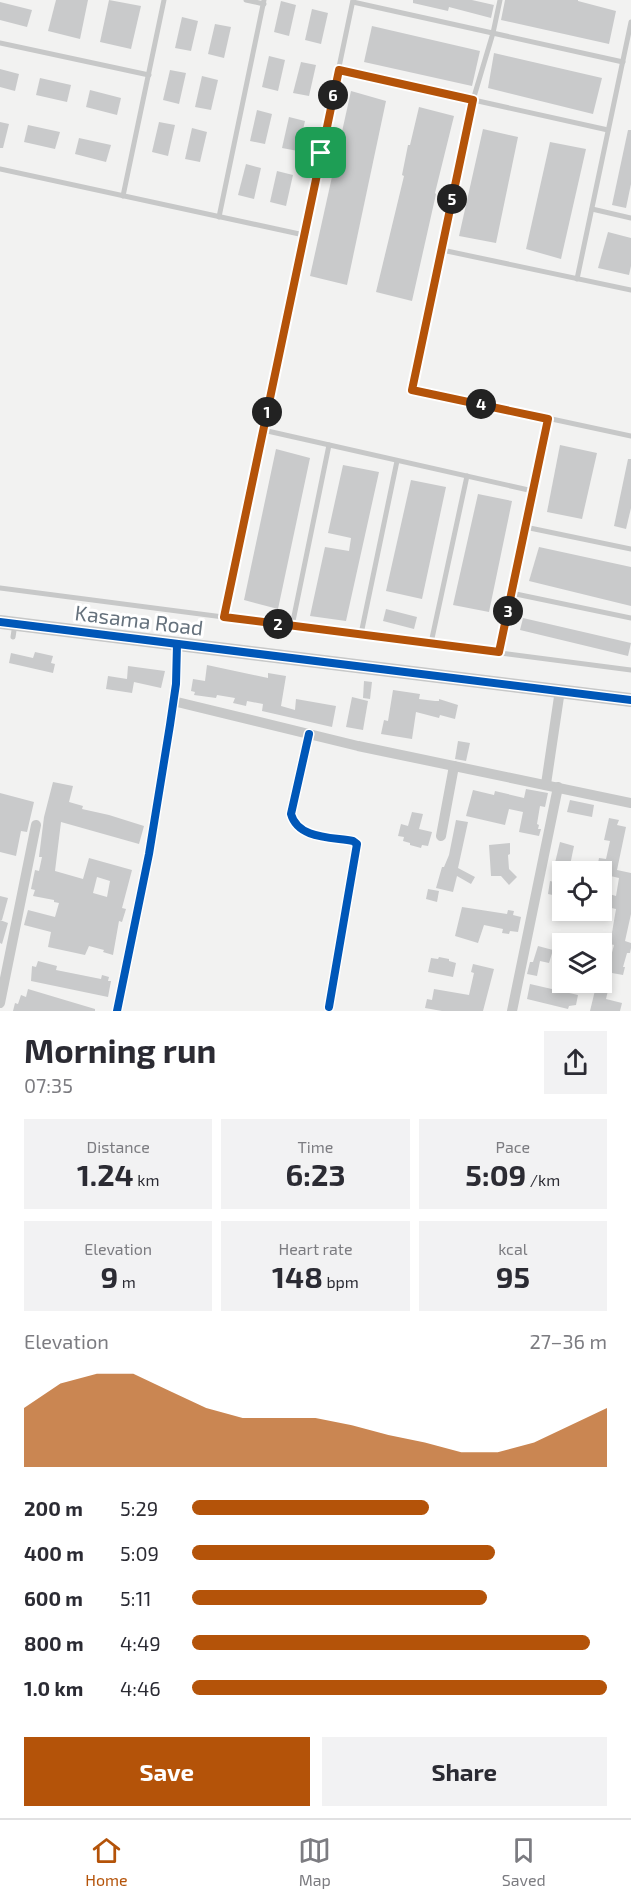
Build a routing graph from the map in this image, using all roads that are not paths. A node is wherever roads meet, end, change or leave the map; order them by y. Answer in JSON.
{"nodes":[{"id":1,"x":164,"y":0,"type":"edge"},
{"id":2,"x":246,"y":0,"type":"edge"},
{"id":3,"x":500,"y":0,"type":"edge"},
{"id":4,"x":353,"y":1,"type":"edge"},
{"id":5,"x":264,"y":2,"type":"edge"},
{"id":6,"x":631,"y":22,"type":"edge"},
{"id":7,"x":493,"y":33,"type":"junction"},
{"id":8,"x":0,"y":43,"type":"edge"},
{"id":9,"x":623,"y":62,"type":"junction"},
{"id":10,"x":339,"y":70,"type":"junction"},
{"id":11,"x":148,"y":75,"type":"junction"},
{"id":12,"x":473,"y":100,"type":"junction"},
{"id":13,"x":608,"y":130,"type":"junction"},
{"id":14,"x":0,"y":169,"type":"edge"},
{"id":15,"x":123,"y":196,"type":"junction"},
{"id":16,"x":592,"y":209,"type":"junction"},
{"id":17,"x":219,"y":217,"type":"junction"},
{"id":18,"x":631,"y":218,"type":"edge"},
{"id":19,"x":304,"y":235,"type":"junction"},
{"id":20,"x":441,"y":249,"type":"junction"},
{"id":21,"x":577,"y":279,"type":"junction"},
{"id":22,"x":631,"y":290,"type":"edge"},
{"id":23,"x":548,"y":419,"type":"junction"},
{"id":24,"x":263,"y":430,"type":"junction"},
{"id":25,"x":631,"y":436,"type":"edge"},
{"id":26,"x":329,"y":445,"type":"junction"},
{"id":27,"x":397,"y":460,"type":"junction"},
{"id":28,"x":466,"y":476,"type":"junction"},
{"id":29,"x":533,"y":491,"type":"junction"},
{"id":30,"x":525,"y":526,"type":"junction"},
{"id":31,"x":631,"y":549,"type":"edge"},
{"id":32,"x":0,"y":588,"type":"edge"},
{"id":33,"x":512,"y":593,"type":"junction"},
{"id":34,"x":224,"y":617,"type":"junction"},
{"id":35,"x":631,"y":618,"type":"edge"},
{"id":36,"x":0,"y":622,"type":"edge"},
{"id":37,"x":292,"y":626,"type":"junction"},
{"id":38,"x":361,"y":634,"type":"junction"},
{"id":39,"x":431,"y":643,"type":"junction"},
{"id":40,"x":177,"y":644,"type":"junction"},
{"id":41,"x":499,"y":652,"type":"junction"},
{"id":42,"x":631,"y":670,"type":"edge"},
{"id":43,"x":560,"y":690,"type":"junction"},
{"id":44,"x":631,"y":700,"type":"edge"},
{"id":45,"x":173,"y":701,"type":"junction"},
{"id":46,"x":309,"y":734,"type":"junction"},
{"id":47,"x":454,"y":766,"type":"junction"},
{"id":48,"x":546,"y":784,"type":"junction"},
{"id":49,"x":558,"y":787,"type":"junction"},
{"id":50,"x":631,"y":803,"type":"edge"},
{"id":51,"x":36,"y":825,"type":"dead end"},
{"id":52,"x":441,"y":836,"type":"dead end"},
{"id":53,"x":0,"y":1003,"type":"edge"},
{"id":54,"x":329,"y":1006,"type":"dead end"},
{"id":55,"x":117,"y":1011,"type":"edge"},
{"id":56,"x":512,"y":1011,"type":"edge"}],
"edges":[{"from":1,"to":11,"type":"lane"},
{"from":2,"to":5,"type":"lane"},
{"from":3,"to":7,"type":"lane"},
{"from":4,"to":7,"type":"lane"},
{"from":4,"to":10,"type":"lane"},
{"from":5,"to":17,"type":"lane"},
{"from":6,"to":9,"type":"lane"},
{"from":7,"to":9,"type":"lane"},
{"from":7,"to":12,"type":"lane"},
{"from":8,"to":11,"type":"lane"},
{"from":9,"to":13,"type":"lane"},
{"from":10,"to":12,"type":"lane"},
{"from":10,"to":19,"type":"lane"},
{"from":11,"to":15,"type":"lane"},
{"from":12,"to":13,"type":"lane"},
{"from":12,"to":20,"type":"lane"},
{"from":13,"to":16,"type":"lane"},
{"from":14,"to":15,"type":"lane"},
{"from":15,"to":17,"type":"lane"},
{"from":16,"to":18,"type":"lane"},
{"from":16,"to":21,"type":"lane"},
{"from":17,"to":19,"type":"lane"},
{"from":19,"to":24,"type":"lane"},
{"from":20,"to":21,"type":"lane"},
{"from":20,"to":23,"type":"lane"},
{"from":21,"to":22,"type":"lane"},
{"from":23,"to":25,"type":"lane"},
{"from":23,"to":29,"type":"lane"},
{"from":24,"to":26,"type":"lane"},
{"from":24,"to":34,"type":"lane"},
{"from":26,"to":27,"type":"lane"},
{"from":26,"to":37,"type":"lane"},
{"from":27,"to":28,"type":"lane"},
{"from":27,"to":38,"type":"lane"},
{"from":28,"to":29,"type":"lane"},
{"from":28,"to":39,"type":"lane"},
{"from":29,"to":30,"type":"lane"},
{"from":30,"to":31,"type":"lane"},
{"from":30,"to":33,"type":"lane"},
{"from":32,"to":34,"type":"lane"},
{"from":33,"to":35,"type":"lane"},
{"from":33,"to":41,"type":"lane"},
{"from":34,"to":37,"type":"lane"},
{"from":36,"to":40,"type":"street","name":"Kasama Road"},
{"from":37,"to":38,"type":"lane"},
{"from":38,"to":39,"type":"lane"},
{"from":39,"to":41,"type":"lane"},
{"from":40,"to":43,"type":"street","name":"Kasama Road"},
{"from":40,"to":45,"type":"street"},
{"from":41,"to":42,"type":"lane"},
{"from":43,"to":44,"type":"street","name":"Kasama Road"},
{"from":43,"to":48,"type":"street"},
{"from":45,"to":46,"type":"street"},
{"from":45,"to":55,"type":"street"},
{"from":46,"to":47,"type":"street"},
{"from":46,"to":54,"type":"street"},
{"from":47,"to":48,"type":"street"},
{"from":47,"to":52,"type":"street"},
{"from":48,"to":49,"type":"street"},
{"from":49,"to":50,"type":"street"},
{"from":49,"to":56,"type":"street"},
{"from":51,"to":53,"type":"street"}]}
